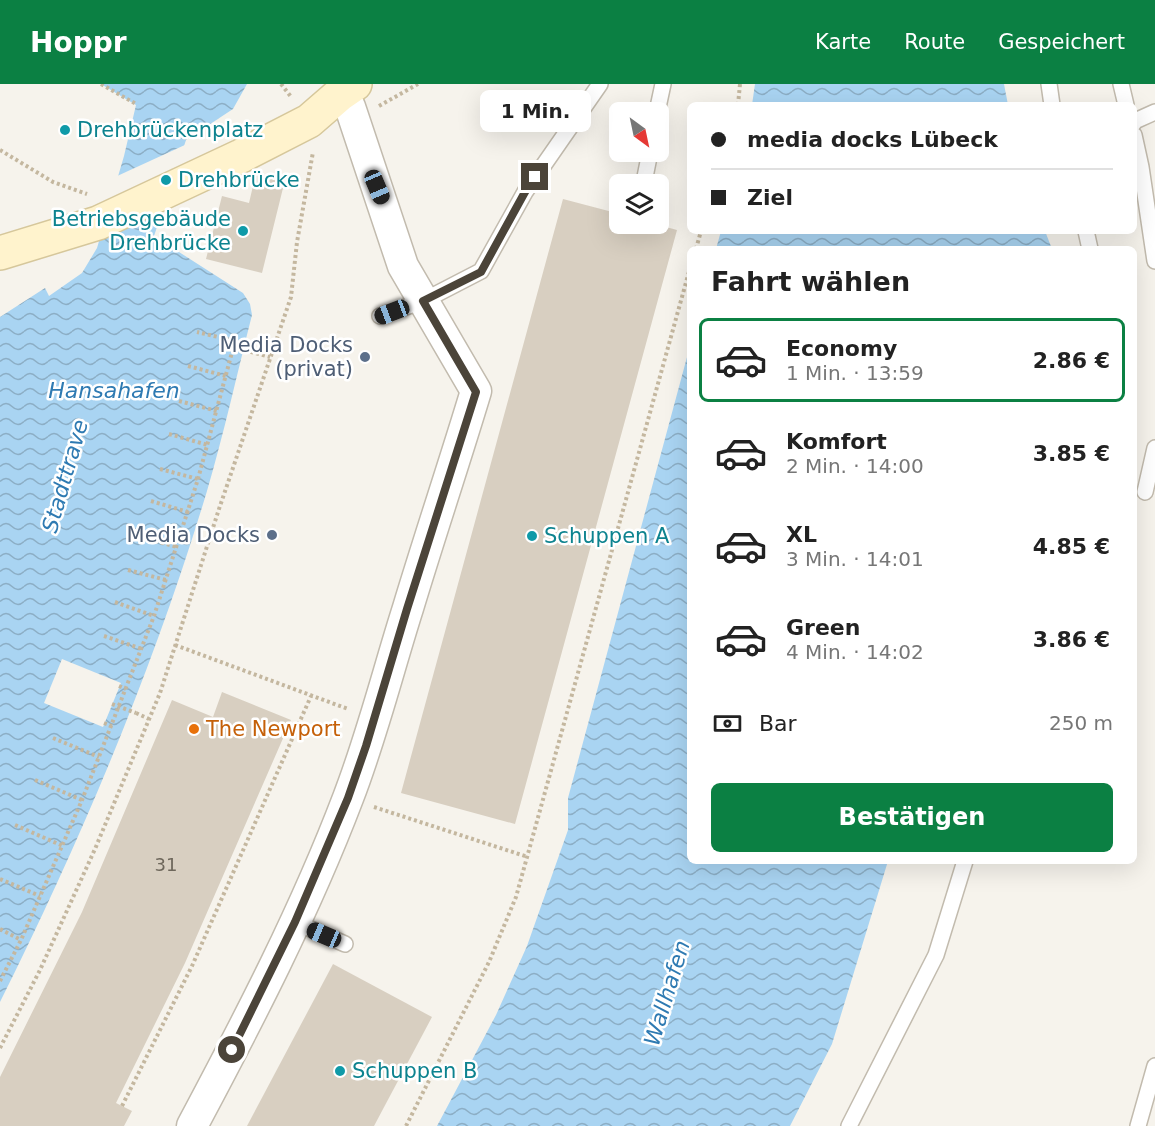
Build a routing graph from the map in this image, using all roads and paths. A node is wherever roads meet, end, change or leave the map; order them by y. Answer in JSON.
{"nodes":[{"id":1,"x":101,"y":84,"type":"edge"},
{"id":2,"x":281,"y":84,"type":"edge"},
{"id":3,"x":600,"y":84,"type":"edge"},
{"id":4,"x":663,"y":84,"type":"edge"},
{"id":5,"x":740,"y":84,"type":"edge"},
{"id":6,"x":1049,"y":84,"type":"edge"},
{"id":7,"x":1121,"y":84,"type":"edge"},
{"id":8,"x":347,"y":89,"type":"edge"},
{"id":9,"x":291,"y":96,"type":"dead end"},
{"id":10,"x":659,"y":102,"type":"edge"},
{"id":11,"x":738,"y":102,"type":"edge"},
{"id":12,"x":1052,"y":102,"type":"edge"},
{"id":13,"x":1125,"y":102,"type":"edge"},
{"id":14,"x":136,"y":104,"type":"dead end"},
{"id":15,"x":1155,"y":112,"type":"edge"},
{"id":16,"x":1137,"y":123,"type":"edge"},
{"id":17,"x":1137,"y":143,"type":"edge"},
{"id":18,"x":314,"y":149,"type":"dead end"},
{"id":19,"x":0,"y":150,"type":"edge"},
{"id":20,"x":97,"y":206,"type":"junction"},
{"id":21,"x":12,"y":249,"type":"edge"},
{"id":22,"x":1155,"y":261,"type":"edge"},
{"id":23,"x":687,"y":279,"type":"edge"},
{"id":24,"x":423,"y":301,"type":"junction"},
{"id":25,"x":380,"y":316,"type":"dead end"},
{"id":26,"x":197,"y":332,"type":"dead end"},
{"id":27,"x":233,"y":348,"type":"junction"},
{"id":28,"x":270,"y":357,"type":"junction"},
{"id":29,"x":188,"y":366,"type":"dead end"},
{"id":30,"x":226,"y":376,"type":"junction"},
{"id":31,"x":179,"y":400,"type":"dead end"},
{"id":32,"x":217,"y":411,"type":"junction"},
{"id":33,"x":169,"y":434,"type":"dead end"},
{"id":34,"x":208,"y":445,"type":"junction"},
{"id":35,"x":1155,"y":448,"type":"edge"},
{"id":36,"x":160,"y":469,"type":"dead end"},
{"id":37,"x":198,"y":479,"type":"junction"},
{"id":38,"x":1145,"y":492,"type":"dead end"},
{"id":39,"x":151,"y":501,"type":"dead end"},
{"id":40,"x":188,"y":512,"type":"junction"},
{"id":41,"x":138,"y":536,"type":"dead end"},
{"id":42,"x":177,"y":547,"type":"junction"},
{"id":43,"x":128,"y":570,"type":"dead end"},
{"id":44,"x":166,"y":580,"type":"junction"},
{"id":45,"x":115,"y":602,"type":"dead end"},
{"id":46,"x":154,"y":616,"type":"junction"},
{"id":47,"x":104,"y":636,"type":"dead end"},
{"id":48,"x":175,"y":645,"type":"junction"},
{"id":49,"x":142,"y":649,"type":"junction"},
{"id":50,"x":120,"y":686,"type":"dead end"},
{"id":51,"x":126,"y":689,"type":"junction"},
{"id":52,"x":311,"y":696,"type":"junction"},
{"id":53,"x":112,"y":704,"type":"dead end"},
{"id":54,"x":375,"y":718,"type":"junction"},
{"id":55,"x":149,"y":719,"type":"junction"},
{"id":56,"x":105,"y":723,"type":"dead end"},
{"id":57,"x":112,"y":726,"type":"junction"},
{"id":58,"x":53,"y":738,"type":"dead end"},
{"id":59,"x":99,"y":757,"type":"junction"},
{"id":60,"x":35,"y":780,"type":"dead end"},
{"id":61,"x":348,"y":798,"type":"junction"},
{"id":62,"x":82,"y":800,"type":"junction"},
{"id":63,"x":15,"y":825,"type":"dead end"},
{"id":64,"x":63,"y":846,"type":"junction"},
{"id":65,"x":528,"y":857,"type":"junction"},
{"id":66,"x":964,"y":864,"type":"edge"},
{"id":67,"x":0,"y":879,"type":"edge"},
{"id":68,"x":40,"y":896,"type":"junction"},
{"id":69,"x":295,"y":922,"type":"junction"},
{"id":70,"x":0,"y":929,"type":"edge"},
{"id":71,"x":21,"y":940,"type":"junction"},
{"id":72,"x":345,"y":944,"type":"dead end"},
{"id":73,"x":0,"y":981,"type":"edge"},
{"id":74,"x":0,"y":1048,"type":"edge"},
{"id":75,"x":1155,"y":1066,"type":"edge"},
{"id":76,"x":123,"y":1106,"type":"dead end"},
{"id":77,"x":192,"y":1126,"type":"edge"},
{"id":78,"x":406,"y":1126,"type":"edge"},
{"id":79,"x":849,"y":1126,"type":"edge"},
{"id":80,"x":1138,"y":1126,"type":"edge"}],
"edges":[{"from":1,"to":14,"type":"path"},
{"from":2,"to":9,"type":"path"},
{"from":3,"to":24,"type":"lane"},
{"from":4,"to":10,"type":"lane"},
{"from":5,"to":11,"type":"path"},
{"from":6,"to":12,"type":"lane"},
{"from":7,"to":13,"type":"lane"},
{"from":8,"to":20,"type":"main road"},
{"from":8,"to":24,"type":"street"},
{"from":15,"to":16,"type":"lane"},
{"from":17,"to":22,"type":"lane"},
{"from":18,"to":28,"type":"path"},
{"from":19,"to":20,"type":"path"},
{"from":20,"to":21,"type":"main road"},
{"from":23,"to":65,"type":"path"},
{"from":24,"to":25,"type":"lane"},
{"from":24,"to":54,"type":"street"},
{"from":26,"to":27,"type":"path"},
{"from":27,"to":28,"type":"path"},
{"from":27,"to":30,"type":"path"},
{"from":28,"to":48,"type":"path"},
{"from":29,"to":30,"type":"path"},
{"from":30,"to":32,"type":"path"},
{"from":31,"to":32,"type":"path"},
{"from":32,"to":34,"type":"path"},
{"from":33,"to":34,"type":"path"},
{"from":34,"to":37,"type":"path"},
{"from":35,"to":38,"type":"lane"},
{"from":36,"to":37,"type":"path"},
{"from":37,"to":40,"type":"path"},
{"from":39,"to":40,"type":"path"},
{"from":40,"to":42,"type":"path"},
{"from":41,"to":42,"type":"path"},
{"from":42,"to":44,"type":"path"},
{"from":43,"to":44,"type":"path"},
{"from":44,"to":46,"type":"path"},
{"from":45,"to":46,"type":"path"},
{"from":46,"to":49,"type":"path"},
{"from":47,"to":49,"type":"path"},
{"from":48,"to":52,"type":"path"},
{"from":48,"to":55,"type":"path"},
{"from":49,"to":51,"type":"path"},
{"from":50,"to":51,"type":"path"},
{"from":51,"to":57,"type":"path"},
{"from":52,"to":54,"type":"path"},
{"from":52,"to":76,"type":"path"},
{"from":53,"to":55,"type":"path","bridge":true},
{"from":54,"to":61,"type":"street"},
{"from":55,"to":74,"type":"path"},
{"from":56,"to":57,"type":"path"},
{"from":57,"to":59,"type":"path"},
{"from":58,"to":59,"type":"path"},
{"from":59,"to":62,"type":"path"},
{"from":60,"to":62,"type":"path"},
{"from":61,"to":65,"type":"path"},
{"from":61,"to":69,"type":"street"},
{"from":62,"to":64,"type":"path"},
{"from":63,"to":64,"type":"path"},
{"from":64,"to":68,"type":"path"},
{"from":65,"to":78,"type":"path"},
{"from":66,"to":79,"type":"lane"},
{"from":67,"to":68,"type":"path"},
{"from":68,"to":71,"type":"path"},
{"from":69,"to":72,"type":"lane"},
{"from":69,"to":77,"type":"street"},
{"from":70,"to":71,"type":"path"},
{"from":71,"to":73,"type":"path"},
{"from":75,"to":80,"type":"lane"}]}
